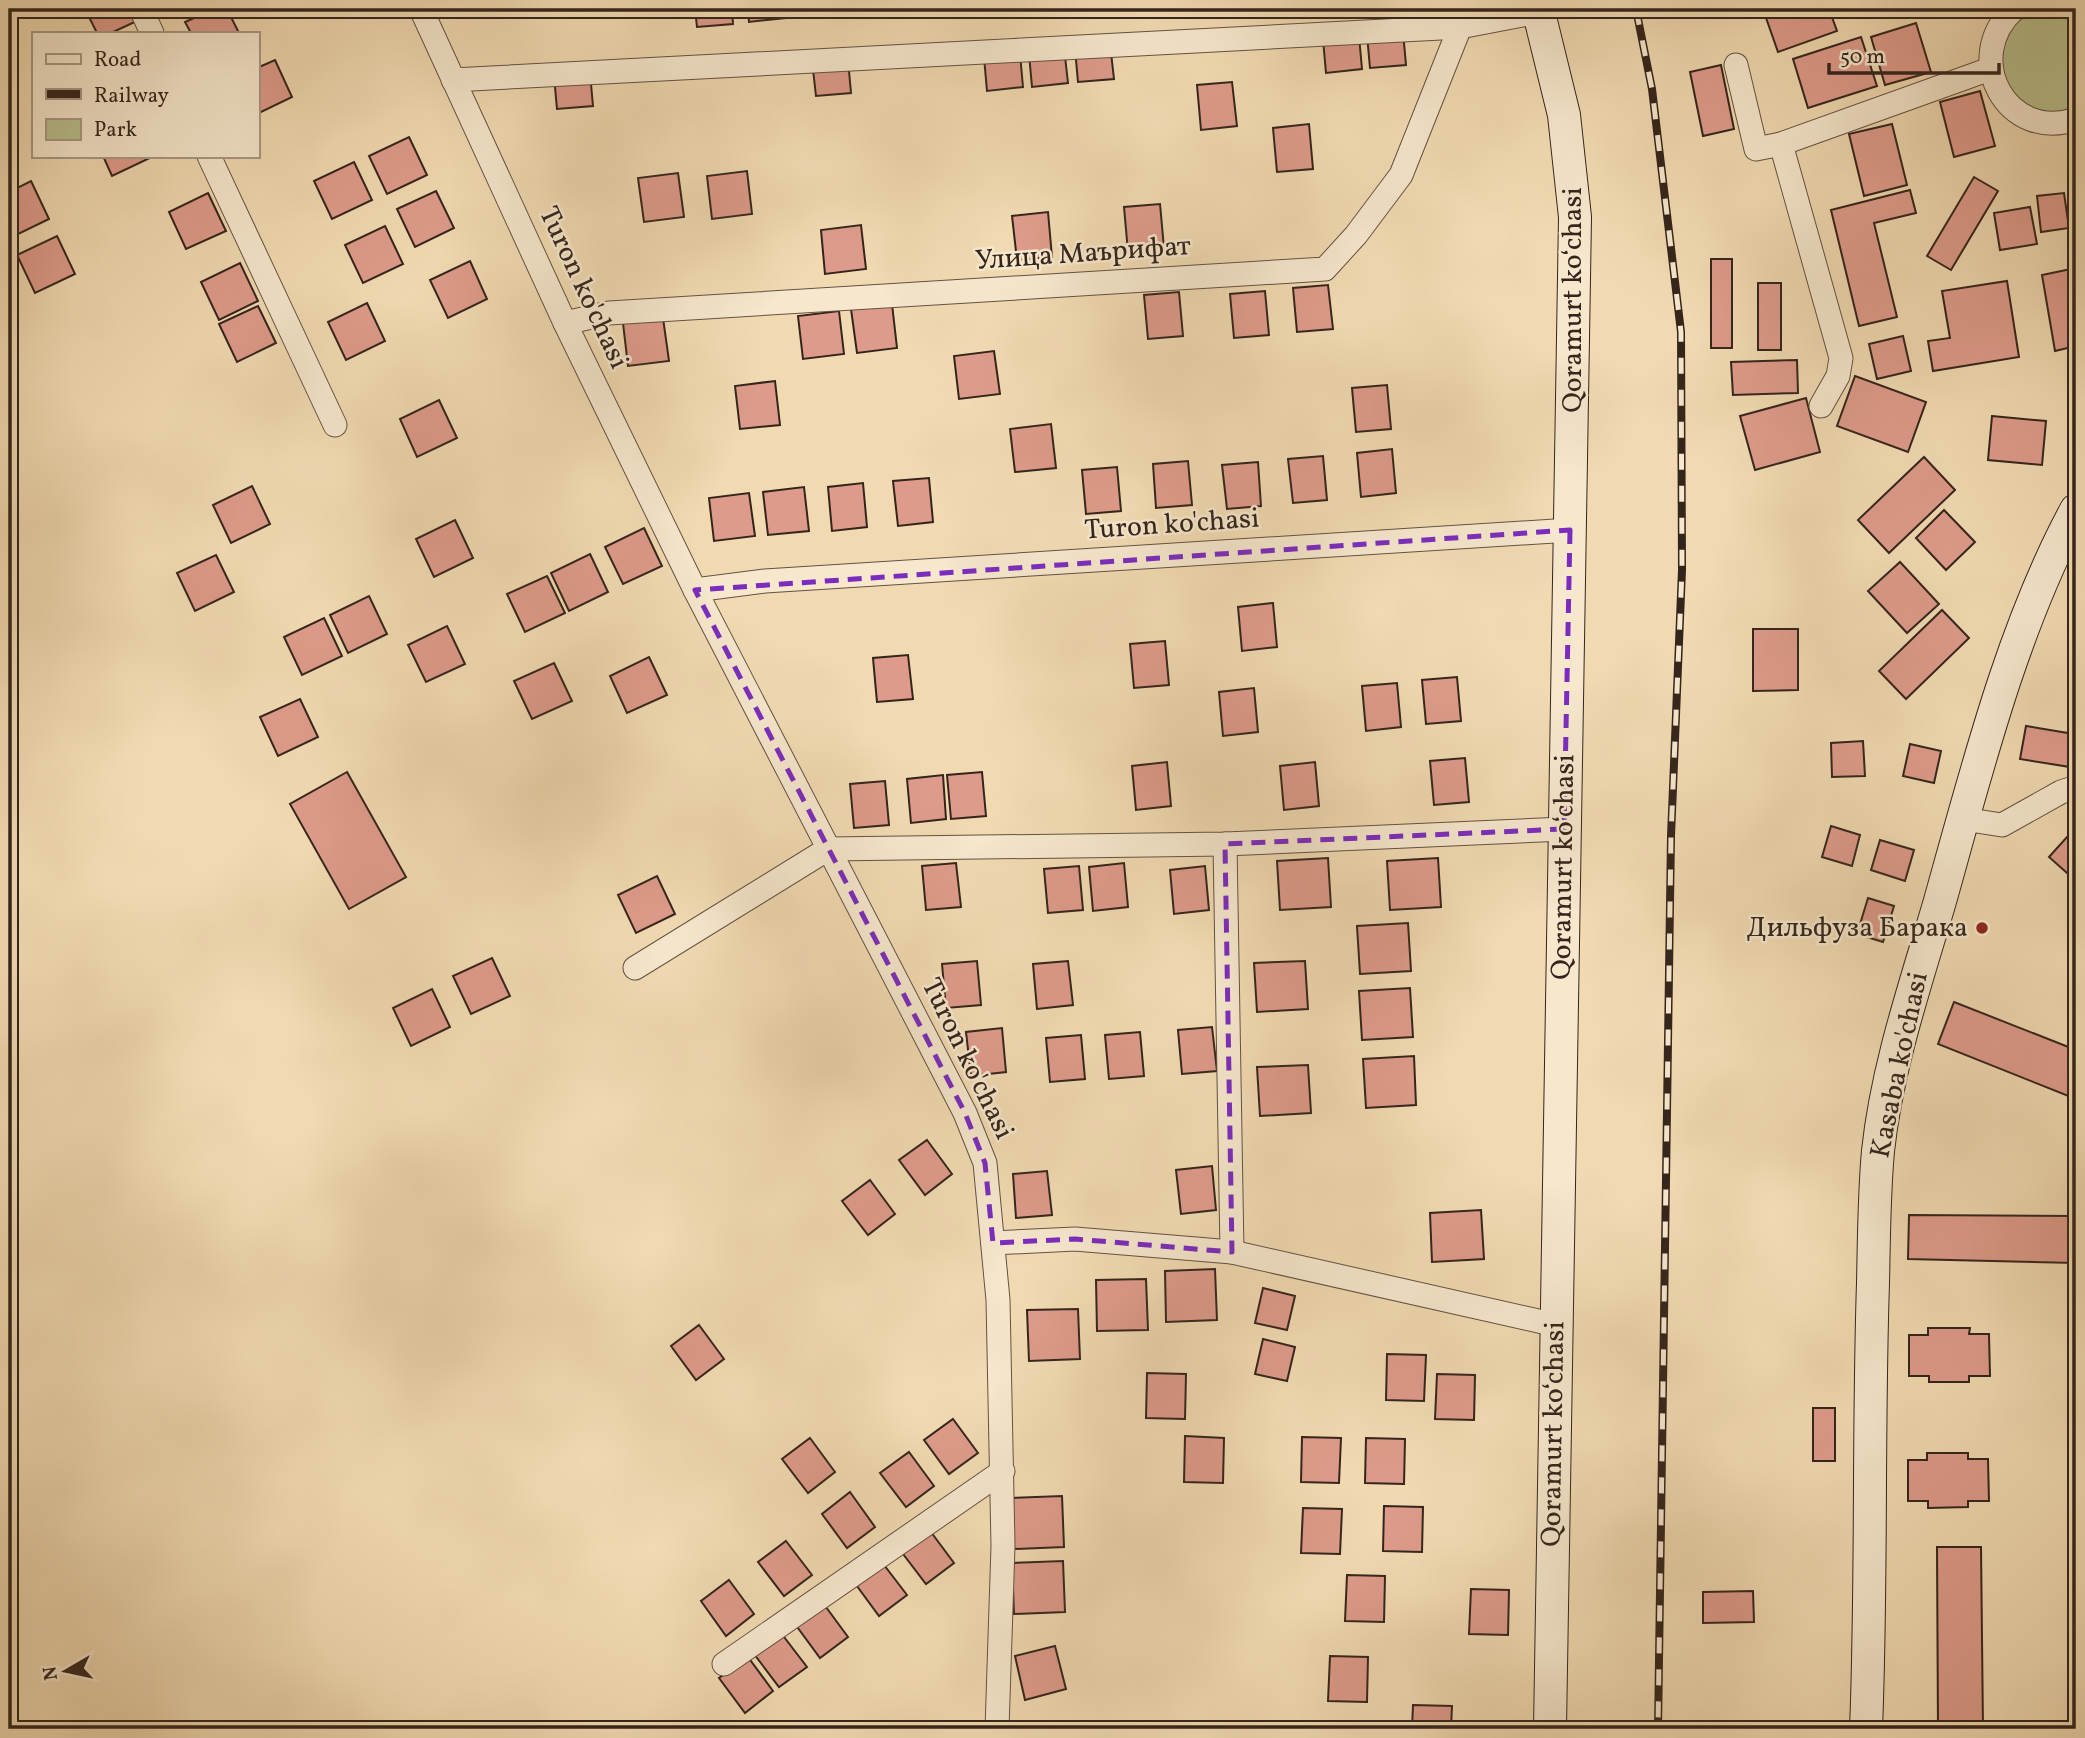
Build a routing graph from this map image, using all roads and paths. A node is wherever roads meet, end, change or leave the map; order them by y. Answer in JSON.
{"nodes":[{"id":1,"x":141,"y":9,"type":"edge"},
{"id":2,"x":421,"y":9,"type":"edge"},
{"id":3,"x":2014,"y":9,"type":"edge"},
{"id":4,"x":1544,"y":10,"type":"edge"},
{"id":5,"x":1461,"y":27,"type":"junction"},
{"id":6,"x":152,"y":32,"type":"edge"},
{"id":7,"x":1736,"y":65,"type":"dead end"},
{"id":8,"x":1990,"y":69,"type":"junction"},
{"id":9,"x":453,"y":80,"type":"junction"},
{"id":10,"x":2076,"y":119,"type":"edge"},
{"id":11,"x":1781,"y":144,"type":"junction"},
{"id":12,"x":210,"y":158,"type":"edge"},
{"id":13,"x":565,"y":323,"type":"junction"},
{"id":14,"x":1821,"y":406,"type":"dead end"},
{"id":15,"x":335,"y":425,"type":"dead end"},
{"id":16,"x":2076,"y":510,"type":"edge"},
{"id":17,"x":1570,"y":530,"type":"junction"},
{"id":18,"x":695,"y":590,"type":"junction"},
{"id":19,"x":2076,"y":787,"type":"edge"},
{"id":20,"x":1963,"y":819,"type":"junction"},
{"id":21,"x":1564,"y":829,"type":"junction"},
{"id":22,"x":1224,"y":844,"type":"junction"},
{"id":23,"x":828,"y":849,"type":"junction"},
{"id":24,"x":635,"y":968,"type":"dead end"},
{"id":25,"x":993,"y":1243,"type":"junction"},
{"id":26,"x":1232,"y":1252,"type":"junction"},
{"id":27,"x":1556,"y":1325,"type":"junction"},
{"id":28,"x":1003,"y":1471,"type":"junction"},
{"id":29,"x":724,"y":1664,"type":"dead end"},
{"id":30,"x":998,"y":1729,"type":"edge"},
{"id":31,"x":1549,"y":1729,"type":"edge"},
{"id":32,"x":1560,"y":1729,"type":"edge"},
{"id":33,"x":1866,"y":1729,"type":"edge"}],
"edges":[{"from":1,"to":6,"type":"street"},
{"from":2,"to":9,"type":"street","name":"Turon ko'chasi"},
{"from":3,"to":8,"type":"street"},
{"from":4,"to":5,"type":"street"},
{"from":4,"to":17,"type":"main road","name":"Qoramurt koʻchasi"},
{"from":4,"to":32,"type":"main road","name":"Qoramurt koʻchasi"},
{"from":5,"to":9,"type":"street"},
{"from":5,"to":13,"type":"street","name":"Улица Маърифат"},
{"from":7,"to":11,"type":"street"},
{"from":8,"to":10,"type":"street"},
{"from":8,"to":11,"type":"street"},
{"from":9,"to":13,"type":"street","name":"Turon ko'chasi"},
{"from":11,"to":14,"type":"street"},
{"from":12,"to":15,"type":"street"},
{"from":13,"to":18,"type":"street","name":"Turon ko'chasi"},
{"from":16,"to":20,"type":"main road","name":"Kasaba ko'chasi"},
{"from":17,"to":18,"type":"street","name":"Turon ko'chasi"},
{"from":17,"to":21,"type":"main road","name":"Qoramurt koʻchasi"},
{"from":18,"to":23,"type":"street","name":"Turon ko'chasi"},
{"from":19,"to":20,"type":"street"},
{"from":20,"to":33,"type":"main road","name":"Kasaba ko'chasi"},
{"from":21,"to":22,"type":"street"},
{"from":21,"to":27,"type":"main road","name":"Qoramurt koʻchasi"},
{"from":22,"to":23,"type":"street"},
{"from":22,"to":26,"type":"street"},
{"from":23,"to":24,"type":"street"},
{"from":23,"to":25,"type":"street","name":"Turon ko'chasi"},
{"from":25,"to":26,"type":"street"},
{"from":25,"to":28,"type":"street","name":"Turon ko'chasi"},
{"from":26,"to":27,"type":"street"},
{"from":27,"to":31,"type":"main road","name":"Qoramurt koʻchasi"},
{"from":28,"to":29,"type":"street"},
{"from":28,"to":30,"type":"street","name":"Turon ko'chasi"}]}
